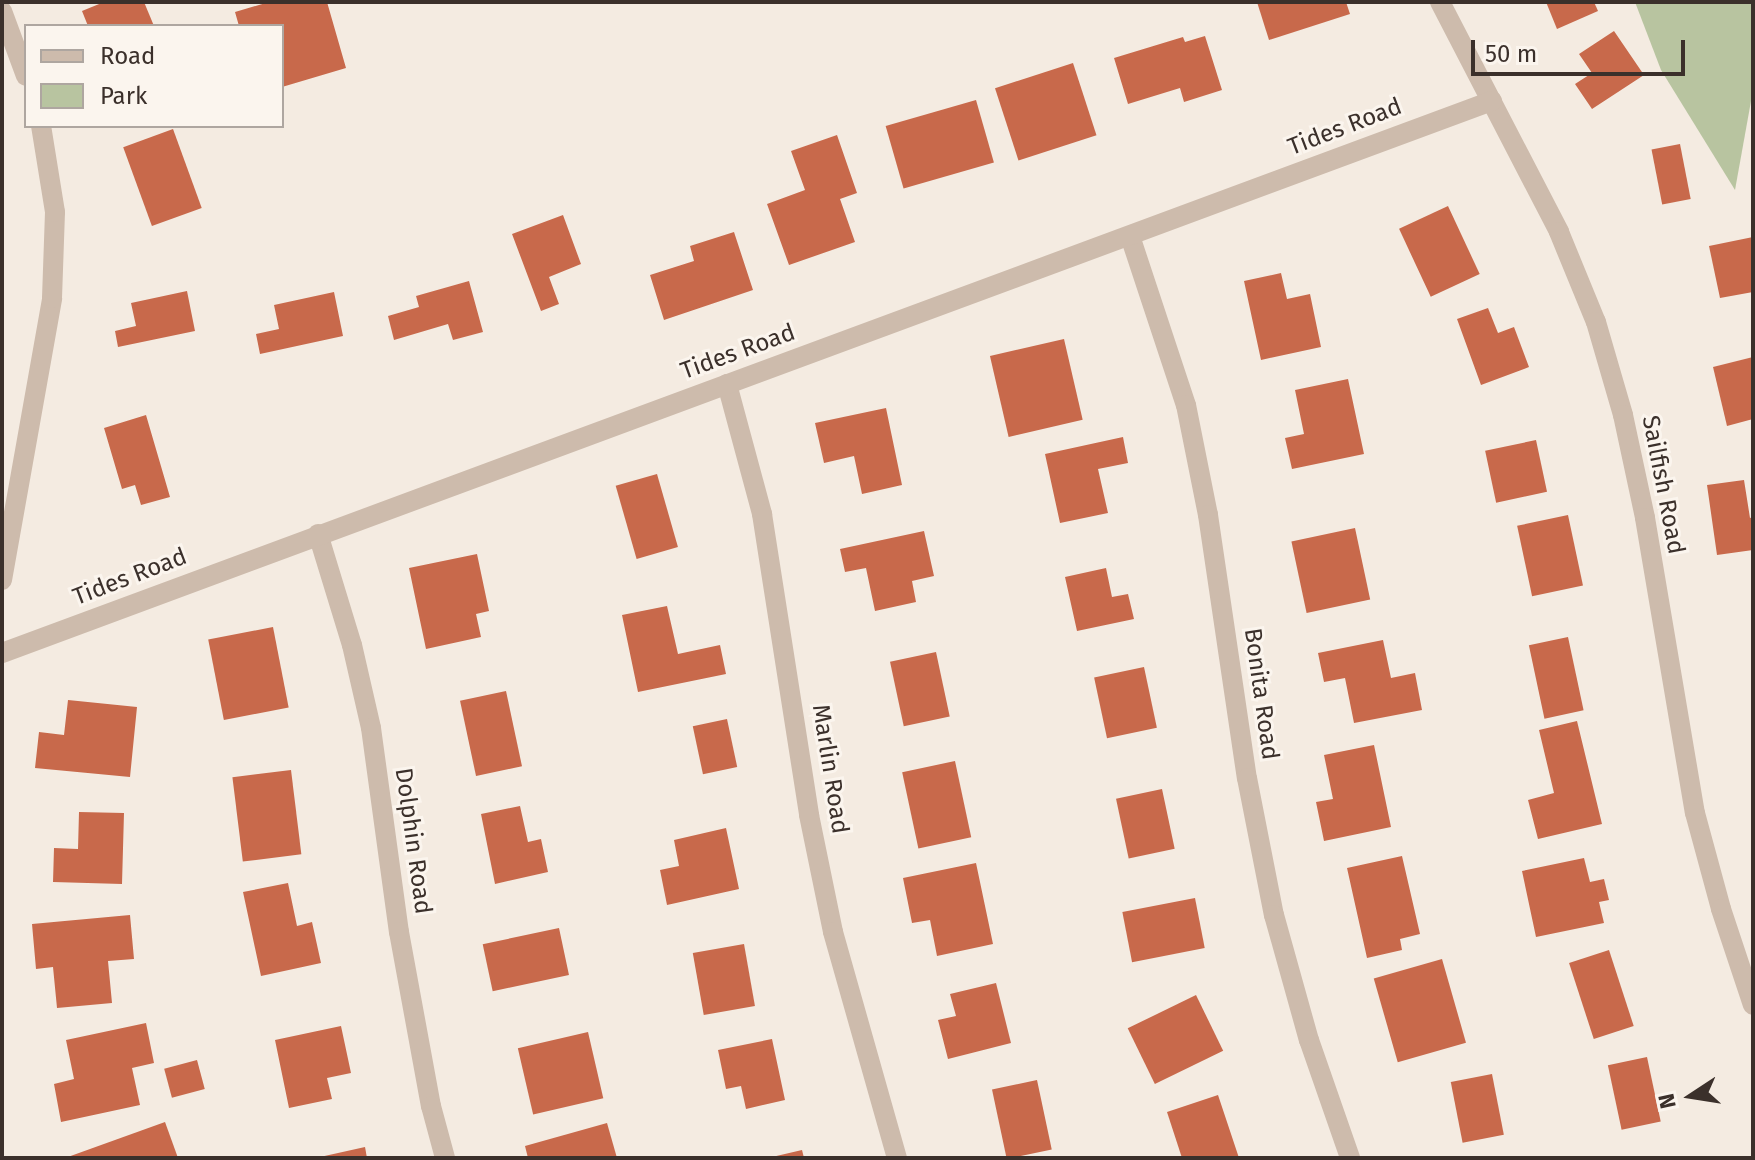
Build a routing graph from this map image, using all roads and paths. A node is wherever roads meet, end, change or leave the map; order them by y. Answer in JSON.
{"nodes":[{"id":1,"x":1440,"y":2,"type":"edge"},
{"id":2,"x":2,"y":11,"type":"edge"},
{"id":3,"x":24,"y":71,"type":"edge"},
{"id":4,"x":1492,"y":101,"type":"junction"},
{"id":5,"x":41,"y":128,"type":"edge"},
{"id":6,"x":1130,"y":236,"type":"junction"},
{"id":7,"x":727,"y":384,"type":"junction"},
{"id":8,"x":318,"y":534,"type":"junction"},
{"id":9,"x":2,"y":580,"type":"edge"},
{"id":10,"x":2,"y":653,"type":"edge"},
{"id":11,"x":1753,"y":1005,"type":"edge"},
{"id":12,"x":445,"y":1158,"type":"edge"},
{"id":13,"x":897,"y":1158,"type":"edge"},
{"id":14,"x":1350,"y":1158,"type":"edge"}],
"edges":[{"from":1,"to":4,"type":"street","name":"Sailfish Road"},
{"from":2,"to":3,"type":"street"},
{"from":4,"to":6,"type":"street","name":"Tides Road"},
{"from":4,"to":11,"type":"street","name":"Sailfish Road"},
{"from":5,"to":9,"type":"street"},
{"from":6,"to":7,"type":"street","name":"Tides Road"},
{"from":6,"to":14,"type":"street","name":"Bonita Road"},
{"from":7,"to":8,"type":"street","name":"Tides Road"},
{"from":7,"to":13,"type":"street","name":"Marlin Road"},
{"from":8,"to":10,"type":"street","name":"Tides Road"},
{"from":8,"to":12,"type":"street","name":"Dolphin Road"}]}
